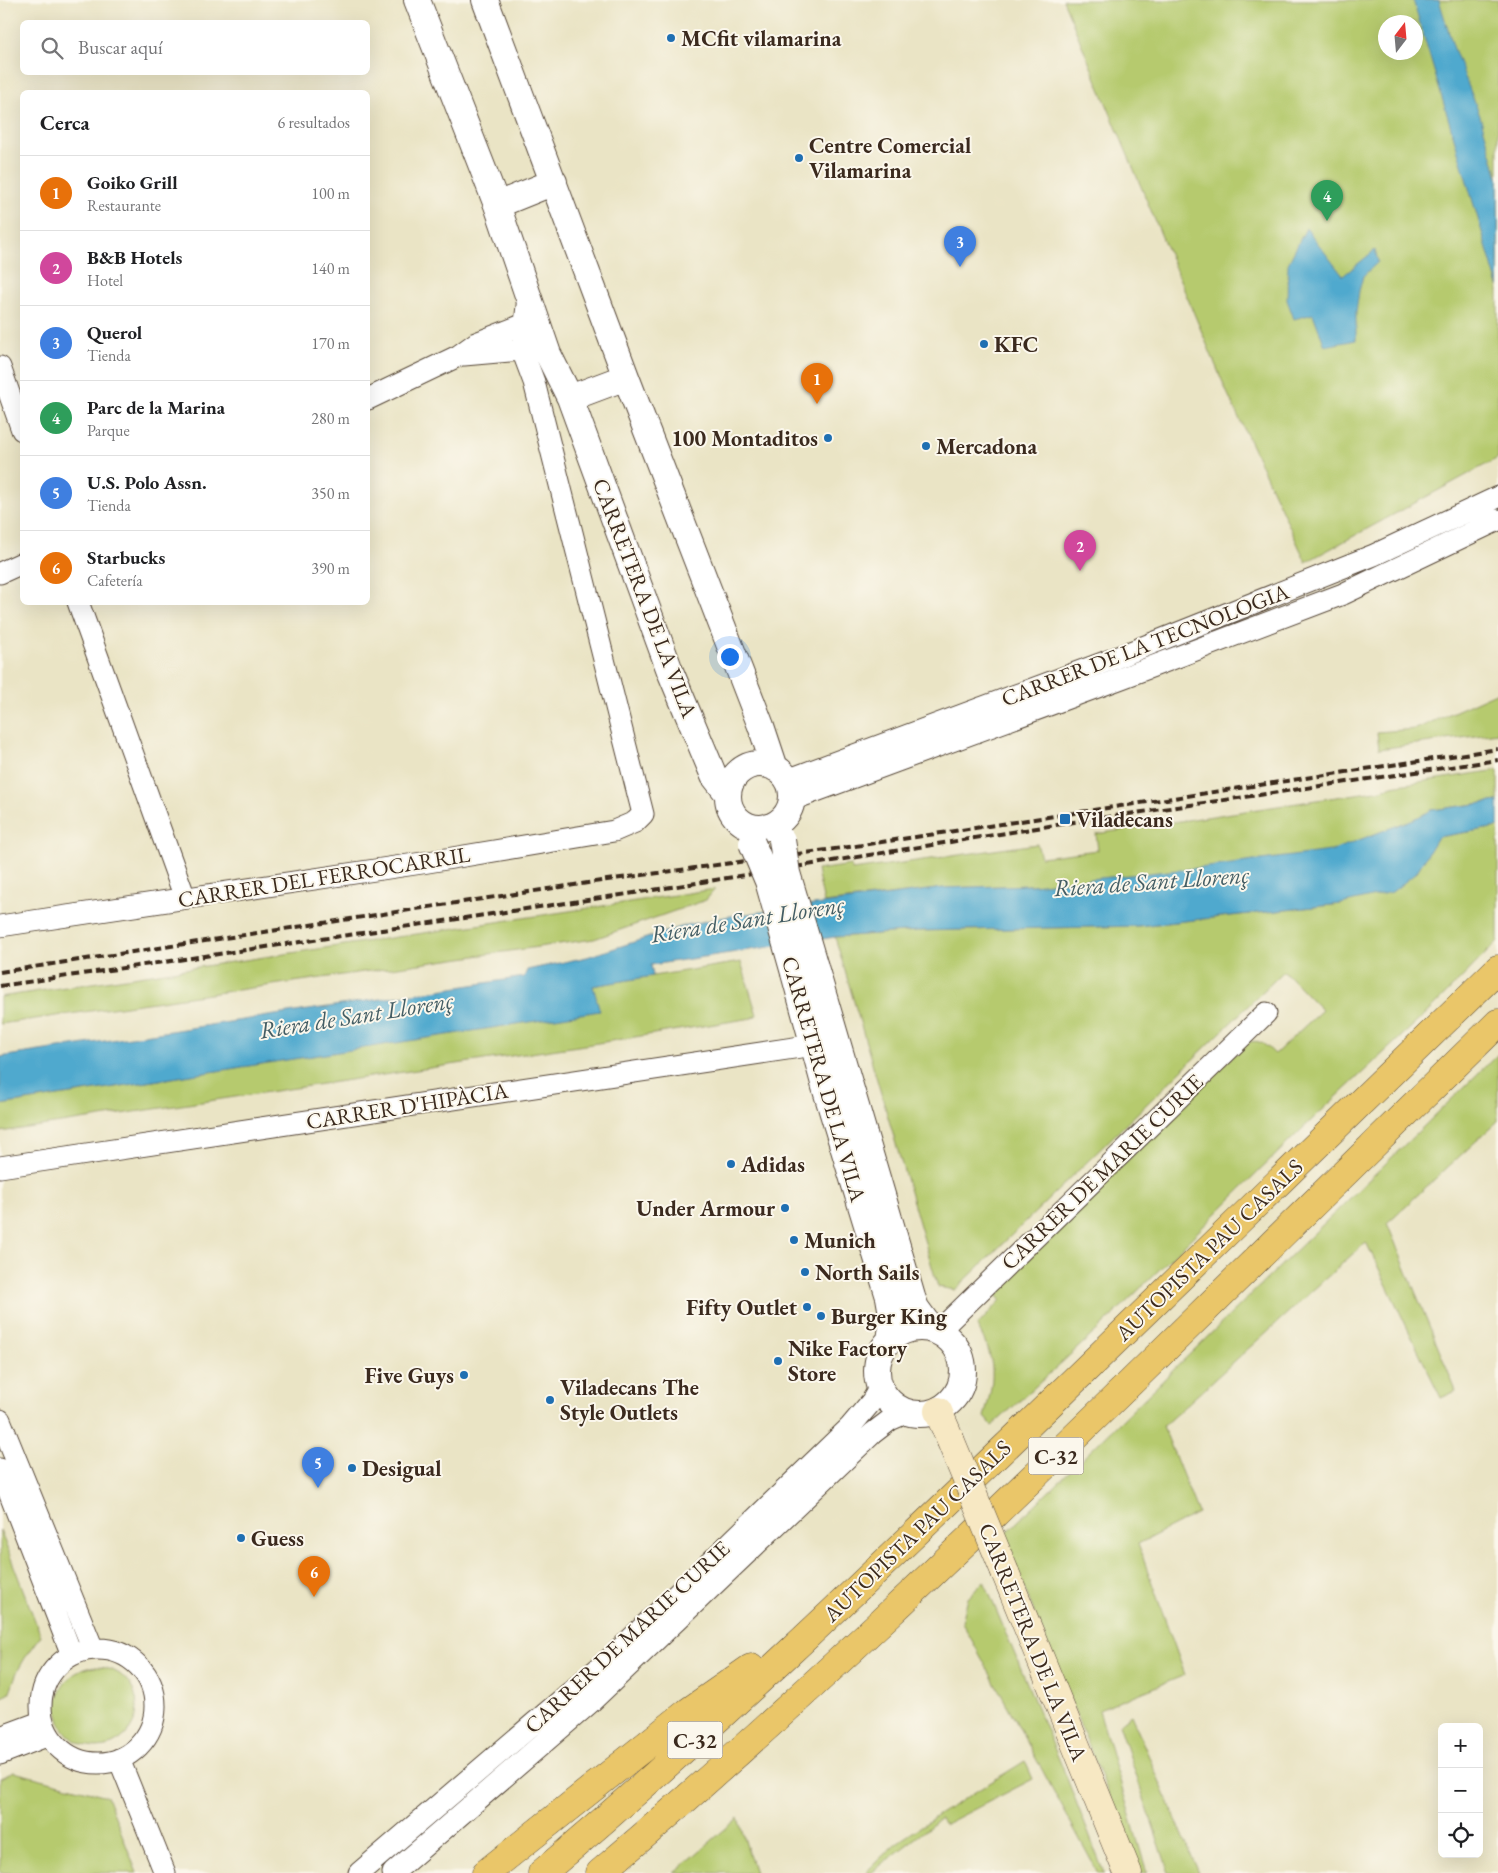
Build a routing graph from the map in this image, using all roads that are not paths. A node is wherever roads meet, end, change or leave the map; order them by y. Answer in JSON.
{"nodes":[{"id":1,"x":417,"y":0,"type":"edge"},
{"id":2,"x":485,"y":0,"type":"edge"},
{"id":3,"x":554,"y":182,"type":"junction"},
{"id":4,"x":497,"y":205,"type":"junction"},
{"id":5,"x":528,"y":297,"type":"junction"},
{"id":6,"x":525,"y":324,"type":"junction"},
{"id":7,"x":522,"y":350,"type":"junction"},
{"id":8,"x":548,"y":354,"type":"junction"},
{"id":9,"x":458,"y":356,"type":"junction"},
{"id":10,"x":0,"y":367,"type":"edge"},
{"id":11,"x":626,"y":377,"type":"junction"},
{"id":12,"x":370,"y":398,"type":"edge"},
{"id":13,"x":570,"y":398,"type":"junction"},
{"id":14,"x":20,"y":424,"type":"edge"},
{"id":15,"x":1498,"y":497,"type":"edge"},
{"id":16,"x":1498,"y":520,"type":"edge"},
{"id":17,"x":20,"y":564,"type":"edge"},
{"id":18,"x":0,"y":573,"type":"edge"},
{"id":19,"x":79,"y":605,"type":"edge"},
{"id":20,"x":728,"y":794,"type":"junction"},
{"id":21,"x":783,"y":802,"type":"junction"},
{"id":22,"x":746,"y":832,"type":"junction"},
{"id":23,"x":184,"y":898,"type":"junction"},
{"id":24,"x":0,"y":926,"type":"edge"},
{"id":25,"x":1498,"y":969,"type":"edge"},
{"id":26,"x":804,"y":970,"type":"junction"},
{"id":27,"x":1266,"y":1013,"type":"dead end"},
{"id":28,"x":1498,"y":1023,"type":"edge"},
{"id":29,"x":814,"y":1045,"type":"junction"},
{"id":30,"x":0,"y":1167,"type":"edge"},
{"id":31,"x":936,"y":1331,"type":"junction"},
{"id":32,"x":890,"y":1340,"type":"junction"},
{"id":33,"x":880,"y":1388,"type":"junction"},
{"id":34,"x":938,"y":1411,"type":"junction"},
{"id":35,"x":906,"y":1413,"type":"junction"},
{"id":36,"x":0,"y":1420,"type":"edge"},
{"id":37,"x":0,"y":1469,"type":"edge"},
{"id":38,"x":844,"y":1602,"type":"junction"},
{"id":39,"x":93,"y":1649,"type":"junction"},
{"id":40,"x":72,"y":1656,"type":"junction"},
{"id":41,"x":46,"y":1728,"type":"junction"},
{"id":42,"x":0,"y":1737,"type":"edge"},
{"id":43,"x":0,"y":1754,"type":"edge"},
{"id":44,"x":119,"y":1759,"type":"junction"},
{"id":45,"x":165,"y":1873,"type":"edge"},
{"id":46,"x":359,"y":1873,"type":"edge"},
{"id":47,"x":393,"y":1873,"type":"edge"},
{"id":48,"x":486,"y":1873,"type":"edge"},
{"id":49,"x":542,"y":1873,"type":"edge"},
{"id":50,"x":600,"y":1873,"type":"edge"},
{"id":51,"x":1128,"y":1873,"type":"edge"}],
"edges":[{"from":1,"to":4,"type":"street","name":"CARRETERA DE LA VILA"},
{"from":2,"to":3,"type":"street","name":"CARRETERA DE LA VILA"},
{"from":3,"to":4,"type":"street"},
{"from":3,"to":11,"type":"street","name":"CARRETERA DE LA VILA"},
{"from":4,"to":5,"type":"street","name":"CARRETERA DE LA VILA"},
{"from":5,"to":6,"type":"street"},
{"from":5,"to":8,"type":"street","name":"CARRETERA DE LA VILA"},
{"from":6,"to":7,"type":"street"},
{"from":6,"to":9,"type":"street"},
{"from":7,"to":8,"type":"street"},
{"from":7,"to":9,"type":"street"},
{"from":7,"to":23,"type":"street","name":"CARRER DEL FERROCARRIL"},
{"from":8,"to":13,"type":"street","name":"CARRETERA DE LA VILA"},
{"from":9,"to":12,"type":"street"},
{"from":10,"to":14,"type":"street"},
{"from":11,"to":13,"type":"street"},
{"from":11,"to":21,"type":"street","name":"CARRETERA DE LA VILA"},
{"from":13,"to":20,"type":"street","name":"CARRETERA DE LA VILA"},
{"from":15,"to":21,"type":"street","name":"CARRER DE LA TECNOLOGIA"},
{"from":16,"to":21,"type":"street","name":"CARRER DE LA TECNOLOGIA"},
{"from":17,"to":18,"type":"street"},
{"from":19,"to":23,"type":"street"},
{"from":20,"to":21,"type":"street"},
{"from":20,"to":22,"type":"street"},
{"from":21,"to":22,"type":"street"},
{"from":21,"to":26,"type":"street","name":"CARRETERA DE LA VILA","bridge":true},
{"from":22,"to":26,"type":"street","name":"CARRETERA DE LA VILA","bridge":true},
{"from":23,"to":24,"type":"street","name":"CARRER DEL FERROCARRIL"},
{"from":25,"to":38,"type":"highway","name":"AUTOPISTA PAU CASALS","number":"C-32"},
{"from":26,"to":29,"type":"street","name":"CARRETERA DE LA VILA"},
{"from":26,"to":31,"type":"street","name":"CARRETERA DE LA VILA"},
{"from":27,"to":31,"type":"street","name":"CARRER DE MARIE CURIE"},
{"from":28,"to":50,"type":"highway","name":"AUTOPISTA PAU CASALS","number":"C-32"},
{"from":29,"to":30,"type":"street","name":"CARRER D'HIPÀCIA"},
{"from":29,"to":32,"type":"street","name":"CARRETERA DE LA VILA"},
{"from":31,"to":32,"type":"street"},
{"from":31,"to":34,"type":"street"},
{"from":32,"to":33,"type":"street"},
{"from":33,"to":35,"type":"street"},
{"from":33,"to":46,"type":"street","name":"CARRER DE MARIE CURIE"},
{"from":34,"to":35,"type":"street"},
{"from":34,"to":51,"type":"main road","name":"CARRETERA DE LA VILA","bridge":true},
{"from":35,"to":47,"type":"street","name":"CARRER DE MARIE CURIE"},
{"from":36,"to":39,"type":"street"},
{"from":37,"to":40,"type":"street"},
{"from":38,"to":48,"type":"highway"},
{"from":38,"to":49,"type":"highway","name":"AUTOPISTA PAU CASALS","number":"C-32"},
{"from":39,"to":40,"type":"street"},
{"from":39,"to":44,"type":"street"},
{"from":40,"to":41,"type":"street"},
{"from":41,"to":42,"type":"street"},
{"from":41,"to":43,"type":"street"},
{"from":41,"to":44,"type":"street"},
{"from":44,"to":45,"type":"street"}]}
